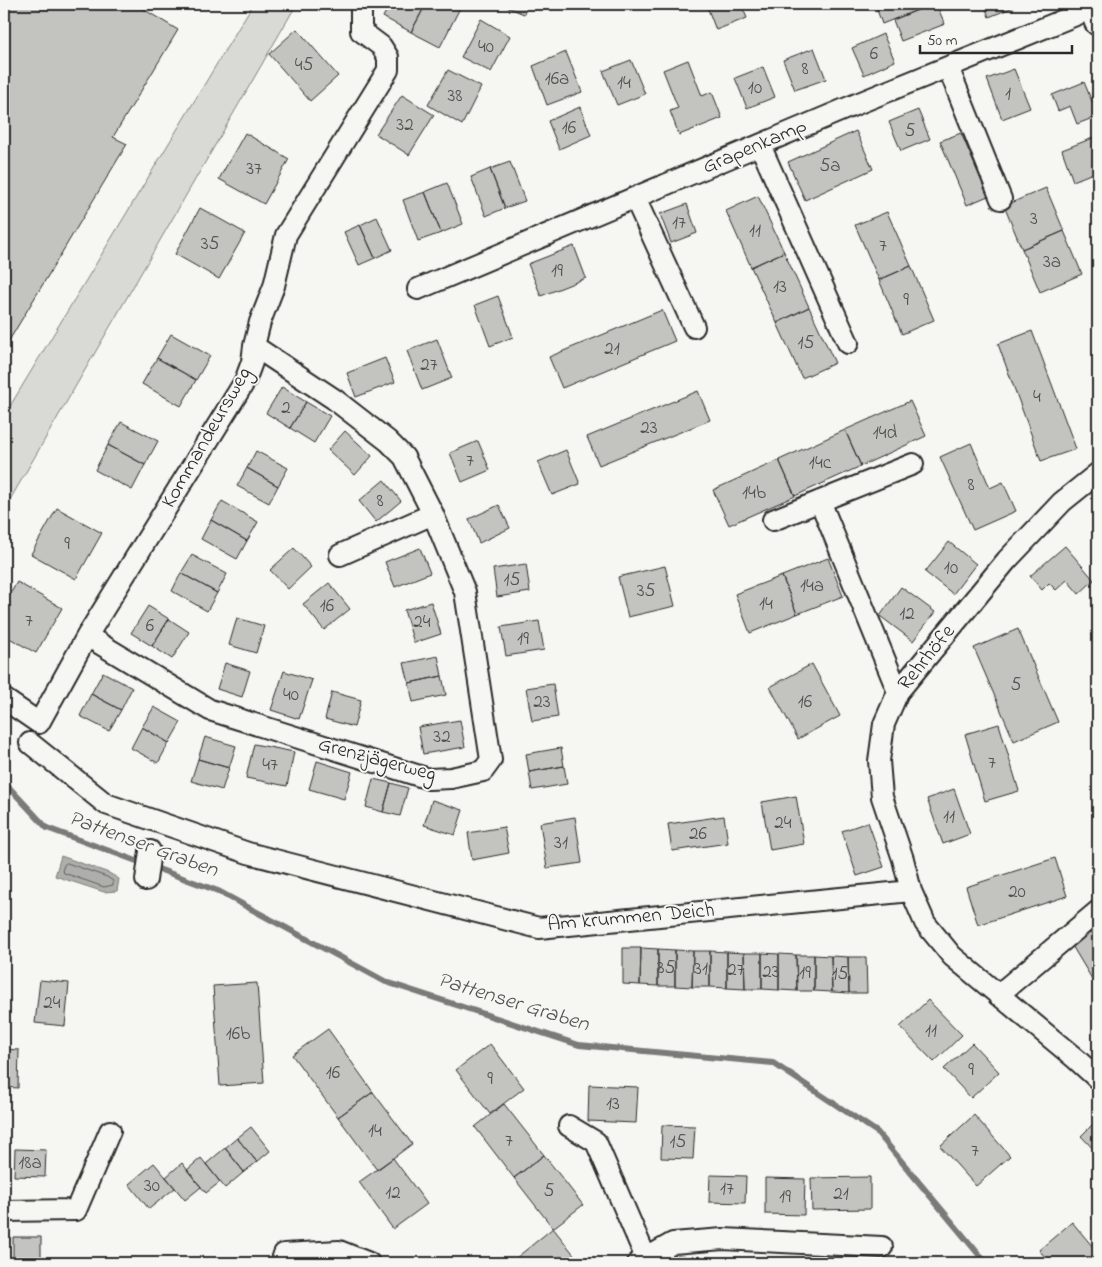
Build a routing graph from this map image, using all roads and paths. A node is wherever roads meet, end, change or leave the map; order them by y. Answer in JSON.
{"nodes":[{"id":1,"x":362,"y":4,"type":"edge"},
{"id":2,"x":1094,"y":11,"type":"edge"},
{"id":3,"x":948,"y":67,"type":"junction"},
{"id":4,"x":760,"y":145,"type":"junction"},
{"id":5,"x":635,"y":198,"type":"junction"},
{"id":6,"x":1001,"y":199,"type":"dead end"},
{"id":7,"x":418,"y":289,"type":"dead end"},
{"id":8,"x":694,"y":327,"type":"dead end"},
{"id":9,"x":848,"y":343,"type":"dead end"},
{"id":10,"x":254,"y":346,"type":"junction"},
{"id":11,"x":913,"y":464,"type":"dead end"},
{"id":12,"x":1098,"y":473,"type":"edge"},
{"id":13,"x":820,"y":501,"type":"junction"},
{"id":14,"x":433,"y":514,"type":"junction"},
{"id":15,"x":773,"y":520,"type":"dead end"},
{"id":16,"x":340,"y":554,"type":"dead end"},
{"id":17,"x":87,"y":636,"type":"junction"},
{"id":18,"x":898,"y":692,"type":"junction"},
{"id":19,"x":4,"y":699,"type":"edge"},
{"id":20,"x":30,"y":743,"type":"dead end"},
{"id":21,"x":150,"y":851,"type":"dead end"},
{"id":22,"x":146,"y":880,"type":"dead end"},
{"id":23,"x":911,"y":891,"type":"junction"},
{"id":24,"x":1098,"y":911,"type":"edge"},
{"id":25,"x":998,"y":995,"type":"junction"},
{"id":26,"x":1098,"y":1079,"type":"edge"},
{"id":27,"x":570,"y":1126,"type":"dead end"},
{"id":28,"x":110,"y":1131,"type":"dead end"},
{"id":29,"x":4,"y":1211,"type":"edge"},
{"id":30,"x":882,"y":1247,"type":"dead end"},
{"id":31,"x":282,"y":1259,"type":"edge"},
{"id":32,"x":642,"y":1261,"type":"edge"},
{"id":33,"x":369,"y":1263,"type":"edge"}],
"edges":[{"from":1,"to":10,"type":"street","name":"Kommandeursweg"},
{"from":2,"to":3,"type":"street","name":"Grapenkamp"},
{"from":3,"to":4,"type":"street","name":"Grapenkamp"},
{"from":3,"to":6,"type":"street"},
{"from":4,"to":5,"type":"street","name":"Grapenkamp"},
{"from":4,"to":9,"type":"street"},
{"from":5,"to":7,"type":"street","name":"Grapenkamp"},
{"from":5,"to":8,"type":"street"},
{"from":10,"to":14,"type":"street","name":"Grenzjägerweg"},
{"from":10,"to":17,"type":"street","name":"Kommandeursweg"},
{"from":11,"to":13,"type":"street"},
{"from":12,"to":18,"type":"street","name":"Rehrhöfe"},
{"from":13,"to":15,"type":"street"},
{"from":13,"to":18,"type":"street"},
{"from":14,"to":16,"type":"street"},
{"from":14,"to":17,"type":"street","name":"Grenzjägerweg"},
{"from":17,"to":19,"type":"street","name":"Kommandeursweg"},
{"from":18,"to":23,"type":"street","name":"Rehrhöfe"},
{"from":20,"to":23,"type":"street","name":"Am krummen Deich"},
{"from":21,"to":22,"type":"street"},
{"from":23,"to":25,"type":"street"},
{"from":24,"to":25,"type":"street"},
{"from":25,"to":26,"type":"street"},
{"from":27,"to":32,"type":"street"},
{"from":28,"to":29,"type":"street"},
{"from":30,"to":32,"type":"street"},
{"from":31,"to":33,"type":"street"}]}
